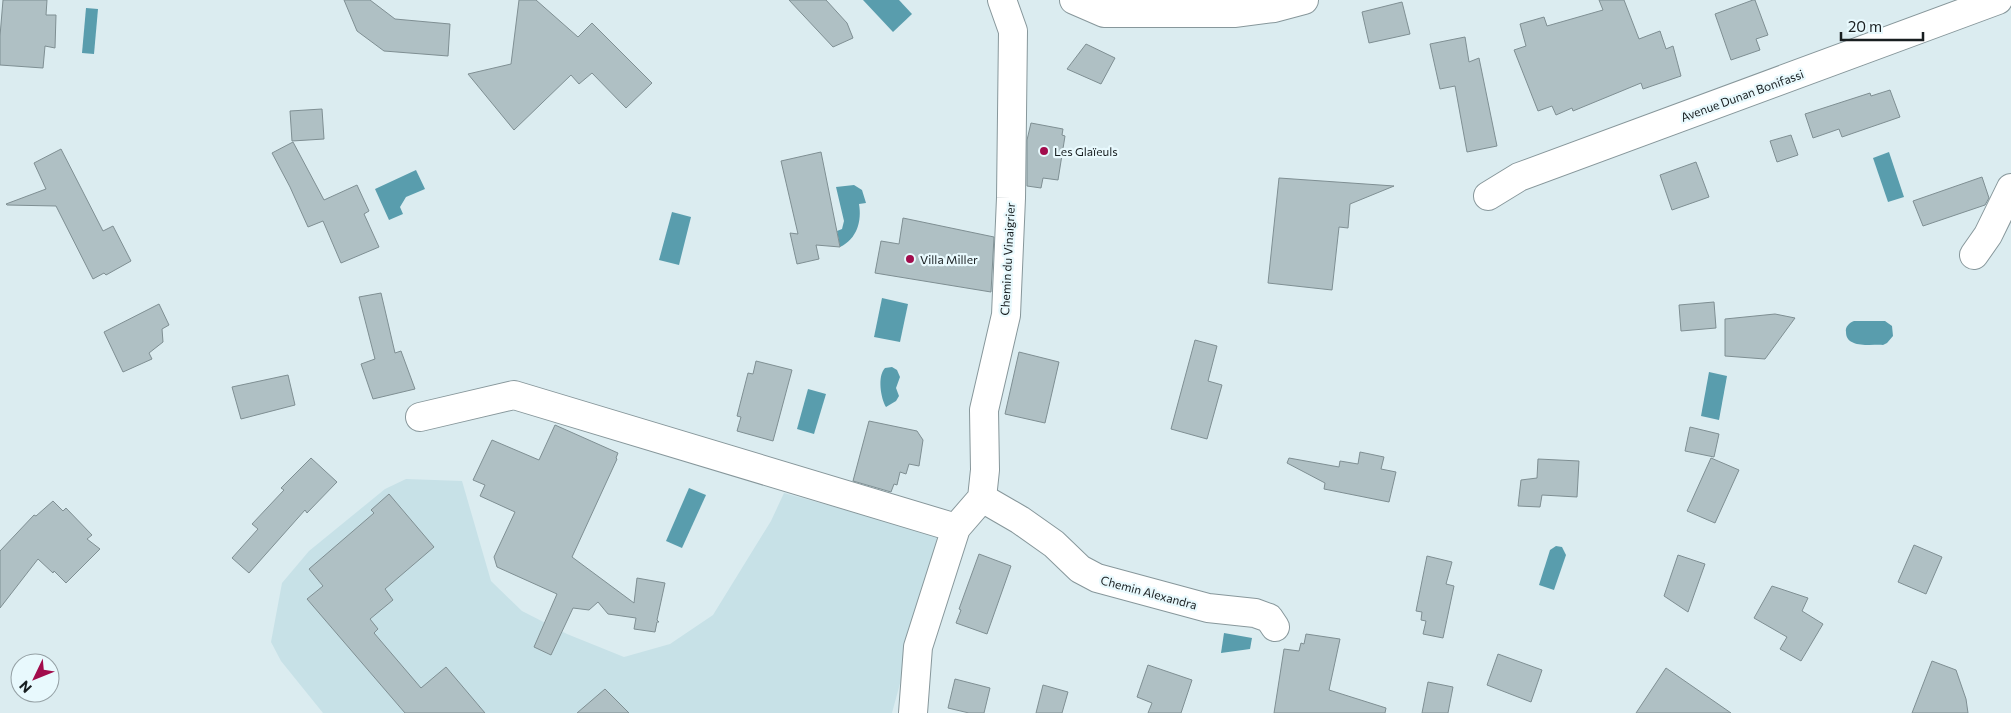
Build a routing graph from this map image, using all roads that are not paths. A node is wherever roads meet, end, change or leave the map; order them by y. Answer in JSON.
{"nodes":[{"id":1,"x":1002,"y":0,"type":"edge"},
{"id":2,"x":1074,"y":0,"type":"edge"},
{"id":3,"x":1304,"y":0,"type":"edge"},
{"id":4,"x":1998,"y":0,"type":"edge"},
{"id":5,"x":2011,"y":188,"type":"edge"},
{"id":6,"x":1488,"y":196,"type":"dead end"},
{"id":7,"x":1974,"y":255,"type":"dead end"},
{"id":8,"x":420,"y":417,"type":"dead end"},
{"id":9,"x":982,"y":498,"type":"junction"},
{"id":10,"x":956,"y":528,"type":"junction"},
{"id":11,"x":1275,"y":627,"type":"dead end"},
{"id":12,"x":913,"y":713,"type":"edge"}],
"edges":[{"from":1,"to":9,"type":"street","name":"Chemin du Vinaigrier"},
{"from":2,"to":3,"type":"street"},
{"from":4,"to":6,"type":"street","name":"Avenue Dunan Bonifassi"},
{"from":5,"to":7,"type":"street"},
{"from":8,"to":10,"type":"street"},
{"from":9,"to":10,"type":"street"},
{"from":9,"to":11,"type":"street","name":"Chemin Alexandra"},
{"from":10,"to":12,"type":"street"}]}
